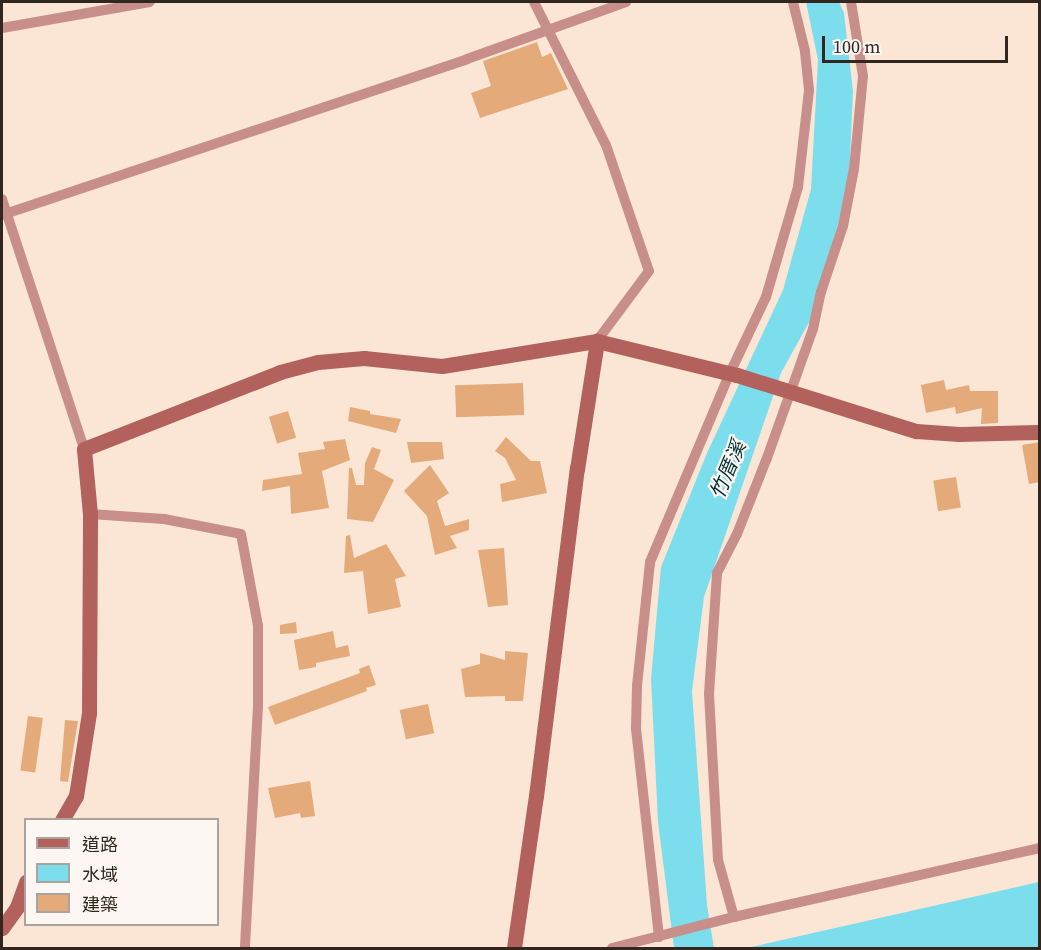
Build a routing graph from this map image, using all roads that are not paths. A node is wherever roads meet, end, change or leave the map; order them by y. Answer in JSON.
{"nodes":[{"id":1,"x":150,"y":2,"type":"edge"},
{"id":2,"x":534,"y":2,"type":"edge"},
{"id":3,"x":626,"y":2,"type":"edge"},
{"id":4,"x":793,"y":2,"type":"edge"},
{"id":5,"x":851,"y":2,"type":"edge"},
{"id":6,"x":2,"y":28,"type":"edge"},
{"id":7,"x":546,"y":28,"type":"junction"},
{"id":8,"x":2,"y":199,"type":"edge"},
{"id":9,"x":4,"y":214,"type":"edge"},
{"id":10,"x":597,"y":341,"type":"junction"},
{"id":11,"x":733,"y":374,"type":"junction"},
{"id":12,"x":789,"y":393,"type":"junction"},
{"id":13,"x":1040,"y":432,"type":"edge"},
{"id":14,"x":84,"y":449,"type":"junction"},
{"id":15,"x":90,"y":514,"type":"junction"},
{"id":16,"x":63,"y":818,"type":"edge"},
{"id":17,"x":1040,"y":849,"type":"edge"},
{"id":18,"x":24,"y":888,"type":"edge"},
{"id":19,"x":734,"y":917,"type":"junction"},
{"id":20,"x":2,"y":928,"type":"edge"},
{"id":21,"x":659,"y":937,"type":"junction"},
{"id":22,"x":245,"y":948,"type":"edge"},
{"id":23,"x":514,"y":948,"type":"edge"},
{"id":24,"x":612,"y":948,"type":"edge"}],
"edges":[{"from":1,"to":6,"type":"street"},
{"from":2,"to":7,"type":"street"},
{"from":3,"to":7,"type":"street"},
{"from":4,"to":11,"type":"street"},
{"from":5,"to":12,"type":"street"},
{"from":7,"to":9,"type":"street"},
{"from":7,"to":10,"type":"street"},
{"from":8,"to":9,"type":"street"},
{"from":9,"to":14,"type":"street"},
{"from":10,"to":11,"type":"street"},
{"from":10,"to":14,"type":"street"},
{"from":10,"to":23,"type":"street"},
{"from":11,"to":12,"type":"street"},
{"from":11,"to":21,"type":"street"},
{"from":12,"to":13,"type":"street"},
{"from":12,"to":19,"type":"street"},
{"from":14,"to":15,"type":"street"},
{"from":15,"to":16,"type":"street"},
{"from":15,"to":22,"type":"street"},
{"from":17,"to":19,"type":"street"},
{"from":18,"to":20,"type":"street"},
{"from":19,"to":21,"type":"street"},
{"from":21,"to":24,"type":"street"}]}
